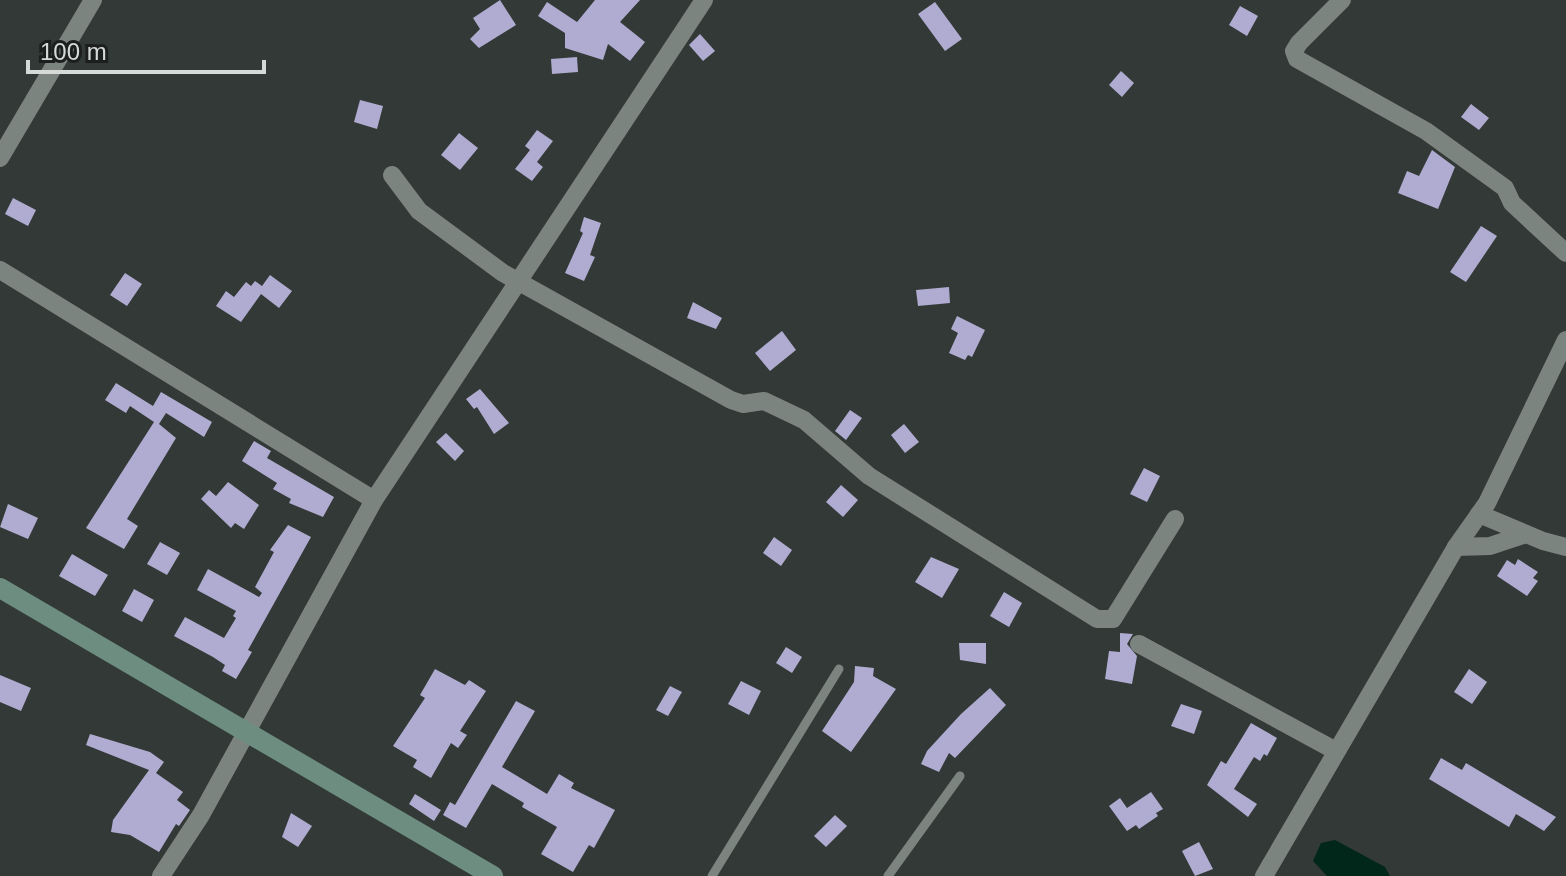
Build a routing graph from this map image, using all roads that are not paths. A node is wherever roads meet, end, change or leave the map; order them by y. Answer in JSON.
{"nodes":[{"id":1,"x":93,"y":0,"type":"edge"},
{"id":2,"x":704,"y":0,"type":"edge"},
{"id":3,"x":1342,"y":0,"type":"edge"},
{"id":4,"x":0,"y":158,"type":"edge"},
{"id":5,"x":392,"y":175,"type":"dead end"},
{"id":6,"x":1566,"y":253,"type":"edge"},
{"id":7,"x":0,"y":270,"type":"edge"},
{"id":8,"x":520,"y":282,"type":"junction"},
{"id":9,"x":1566,"y":340,"type":"edge"},
{"id":10,"x":374,"y":500,"type":"junction"},
{"id":11,"x":1479,"y":514,"type":"junction"},
{"id":12,"x":1175,"y":519,"type":"dead end"},
{"id":13,"x":1526,"y":534,"type":"junction"},
{"id":14,"x":1456,"y":547,"type":"junction"},
{"id":15,"x":1566,"y":547,"type":"edge"},
{"id":16,"x":0,"y":588,"type":"edge"},
{"id":17,"x":1139,"y":644,"type":"dead end"},
{"id":18,"x":839,"y":669,"type":"dead end"},
{"id":19,"x":247,"y":731,"type":"junction"},
{"id":20,"x":1336,"y":751,"type":"junction"},
{"id":21,"x":960,"y":776,"type":"dead end"},
{"id":22,"x":161,"y":876,"type":"edge"},
{"id":23,"x":493,"y":876,"type":"edge"},
{"id":24,"x":712,"y":876,"type":"edge"},
{"id":25,"x":888,"y":876,"type":"edge"},
{"id":26,"x":1264,"y":876,"type":"edge"}],
"edges":[{"from":1,"to":4,"type":"street"},
{"from":2,"to":8,"type":"street"},
{"from":3,"to":6,"type":"street"},
{"from":5,"to":8,"type":"street"},
{"from":7,"to":10,"type":"street"},
{"from":8,"to":10,"type":"street"},
{"from":8,"to":12,"type":"street"},
{"from":9,"to":11,"type":"street"},
{"from":10,"to":19,"type":"street"},
{"from":11,"to":13,"type":"street"},
{"from":11,"to":14,"type":"street"},
{"from":13,"to":14,"type":"street"},
{"from":13,"to":15,"type":"street"},
{"from":14,"to":20,"type":"street"},
{"from":16,"to":19,"type":"main road"},
{"from":17,"to":20,"type":"street"},
{"from":18,"to":24,"type":"lane"},
{"from":19,"to":22,"type":"street"},
{"from":19,"to":23,"type":"main road"},
{"from":20,"to":26,"type":"street"},
{"from":21,"to":25,"type":"lane"}]}
